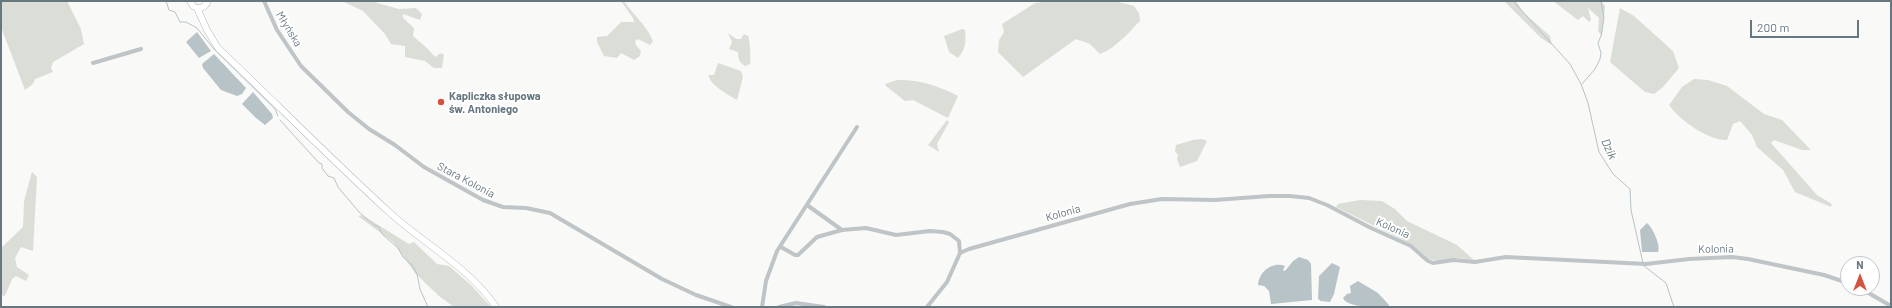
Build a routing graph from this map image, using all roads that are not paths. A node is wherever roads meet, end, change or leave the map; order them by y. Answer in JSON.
{"nodes":[{"id":1,"x":190,"y":1,"type":"edge"},
{"id":2,"x":264,"y":1,"type":"edge"},
{"id":3,"x":206,"y":4,"type":"edge"},
{"id":4,"x":197,"y":8,"type":"junction"},
{"id":5,"x":203,"y":20,"type":"junction"},
{"id":6,"x":141,"y":49,"type":"dead end"},
{"id":7,"x":93,"y":63,"type":"dead end"},
{"id":8,"x":301,"y":66,"type":"joint"},
{"id":9,"x":857,"y":127,"type":"dead end"},
{"id":10,"x":807,"y":204,"type":"junction"},
{"id":11,"x":842,"y":230,"type":"junction"},
{"id":12,"x":781,"y":247,"type":"junction"},
{"id":13,"x":960,"y":253,"type":"junction"},
{"id":14,"x":1840,"y":280,"type":"edge"},
{"id":15,"x":1874,"y":296,"type":"edge"},
{"id":16,"x":1891,"y":306,"type":"edge"},
{"id":17,"x":496,"y":307,"type":"edge"},
{"id":18,"x":731,"y":307,"type":"edge"},
{"id":19,"x":762,"y":307,"type":"edge"},
{"id":20,"x":779,"y":307,"type":"edge"},
{"id":21,"x":824,"y":307,"type":"edge"},
{"id":22,"x":927,"y":307,"type":"edge"}],
"edges":[{"from":1,"to":4,"type":"main road"},
{"from":2,"to":8,"type":"street","name":"Młyńska"},
{"from":3,"to":4,"type":"main road"},
{"from":3,"to":5,"type":"main road"},
{"from":4,"to":5,"type":"main road"},
{"from":5,"to":17,"type":"main road"},
{"from":6,"to":7,"type":"street"},
{"from":8,"to":18,"type":"street","name":"Stara Kolonia"},
{"from":9,"to":10,"type":"street"},
{"from":10,"to":11,"type":"street"},
{"from":10,"to":12,"type":"street"},
{"from":11,"to":12,"type":"street"},
{"from":11,"to":13,"type":"street"},
{"from":12,"to":19,"type":"street"},
{"from":13,"to":14,"type":"street","name":"Kolonia"},
{"from":13,"to":22,"type":"street"},
{"from":15,"to":16,"type":"street"},
{"from":20,"to":21,"type":"street"}]}
